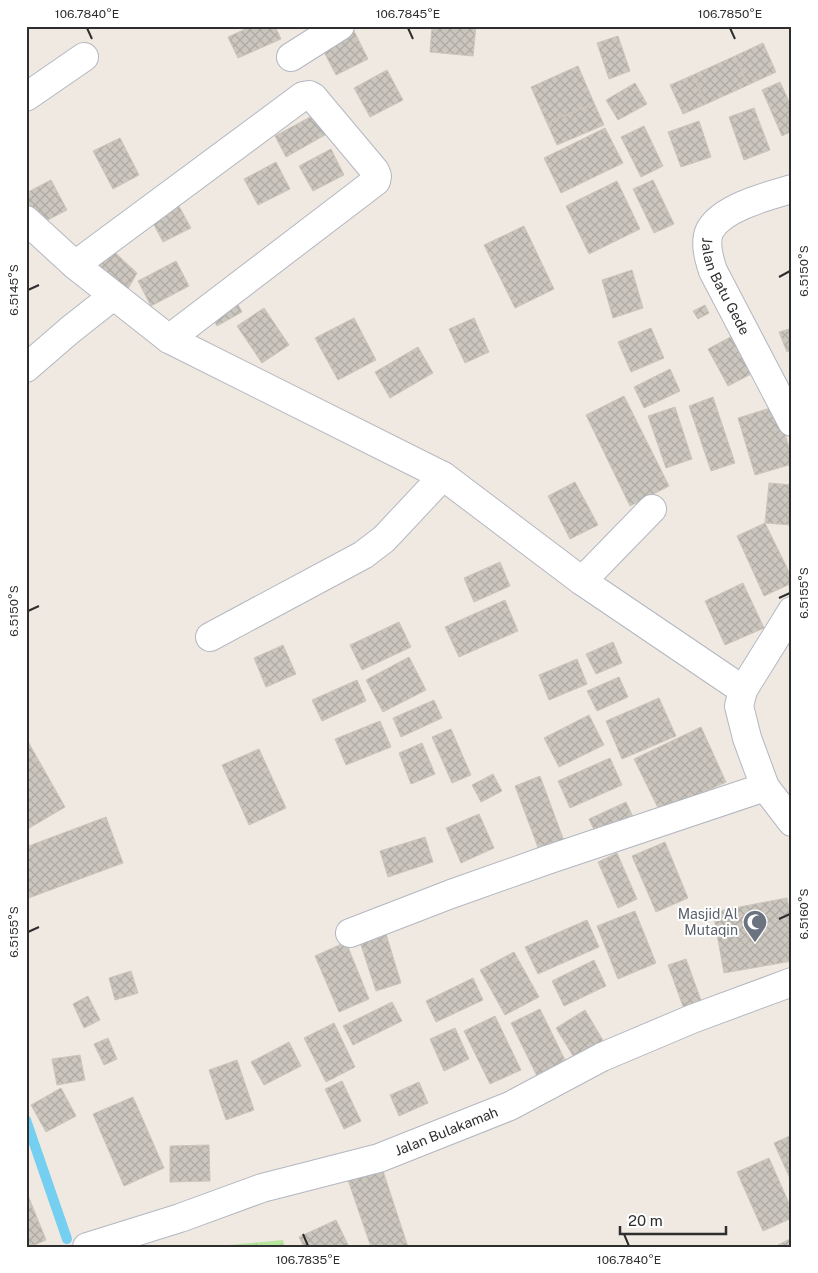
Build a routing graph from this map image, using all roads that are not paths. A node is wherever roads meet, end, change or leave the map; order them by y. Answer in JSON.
{"nodes":[{"id":1,"x":340,"y":26,"type":"edge"},
{"id":2,"x":84,"y":57,"type":"dead end"},
{"id":3,"x":290,"y":57,"type":"dead end"},
{"id":4,"x":26,"y":97,"type":"edge"},
{"id":5,"x":792,"y":189,"type":"edge"},
{"id":6,"x":26,"y":220,"type":"edge"},
{"id":7,"x":75,"y":265,"type":"junction"},
{"id":8,"x":114,"y":296,"type":"junction"},
{"id":9,"x":169,"y":339,"type":"junction"},
{"id":10,"x":26,"y":368,"type":"edge"},
{"id":11,"x":792,"y":422,"type":"edge"},
{"id":12,"x":443,"y":476,"type":"junction"},
{"id":13,"x":652,"y":509,"type":"dead end"},
{"id":14,"x":582,"y":581,"type":"junction"},
{"id":15,"x":792,"y":611,"type":"edge"},
{"id":16,"x":210,"y":637,"type":"dead end"},
{"id":17,"x":743,"y":690,"type":"junction"},
{"id":18,"x":765,"y":787,"type":"junction"},
{"id":19,"x":792,"y":822,"type":"edge"},
{"id":20,"x":350,"y":933,"type":"dead end"},
{"id":21,"x":792,"y":982,"type":"edge"},
{"id":22,"x":87,"y":1247,"type":"edge"}],
"edges":[{"from":1,"to":3,"type":"street"},
{"from":2,"to":4,"type":"street"},
{"from":5,"to":11,"type":"street","name":"Jalan Batu Gede"},
{"from":6,"to":7,"type":"street"},
{"from":7,"to":8,"type":"street"},
{"from":7,"to":9,"type":"street"},
{"from":8,"to":9,"type":"street"},
{"from":8,"to":10,"type":"street"},
{"from":9,"to":12,"type":"street"},
{"from":12,"to":14,"type":"street"},
{"from":12,"to":16,"type":"street"},
{"from":13,"to":14,"type":"street"},
{"from":14,"to":17,"type":"street"},
{"from":15,"to":17,"type":"street"},
{"from":17,"to":18,"type":"street"},
{"from":18,"to":19,"type":"street"},
{"from":18,"to":20,"type":"street"},
{"from":21,"to":22,"type":"street","name":"Jalan Bulakamah"}]}
